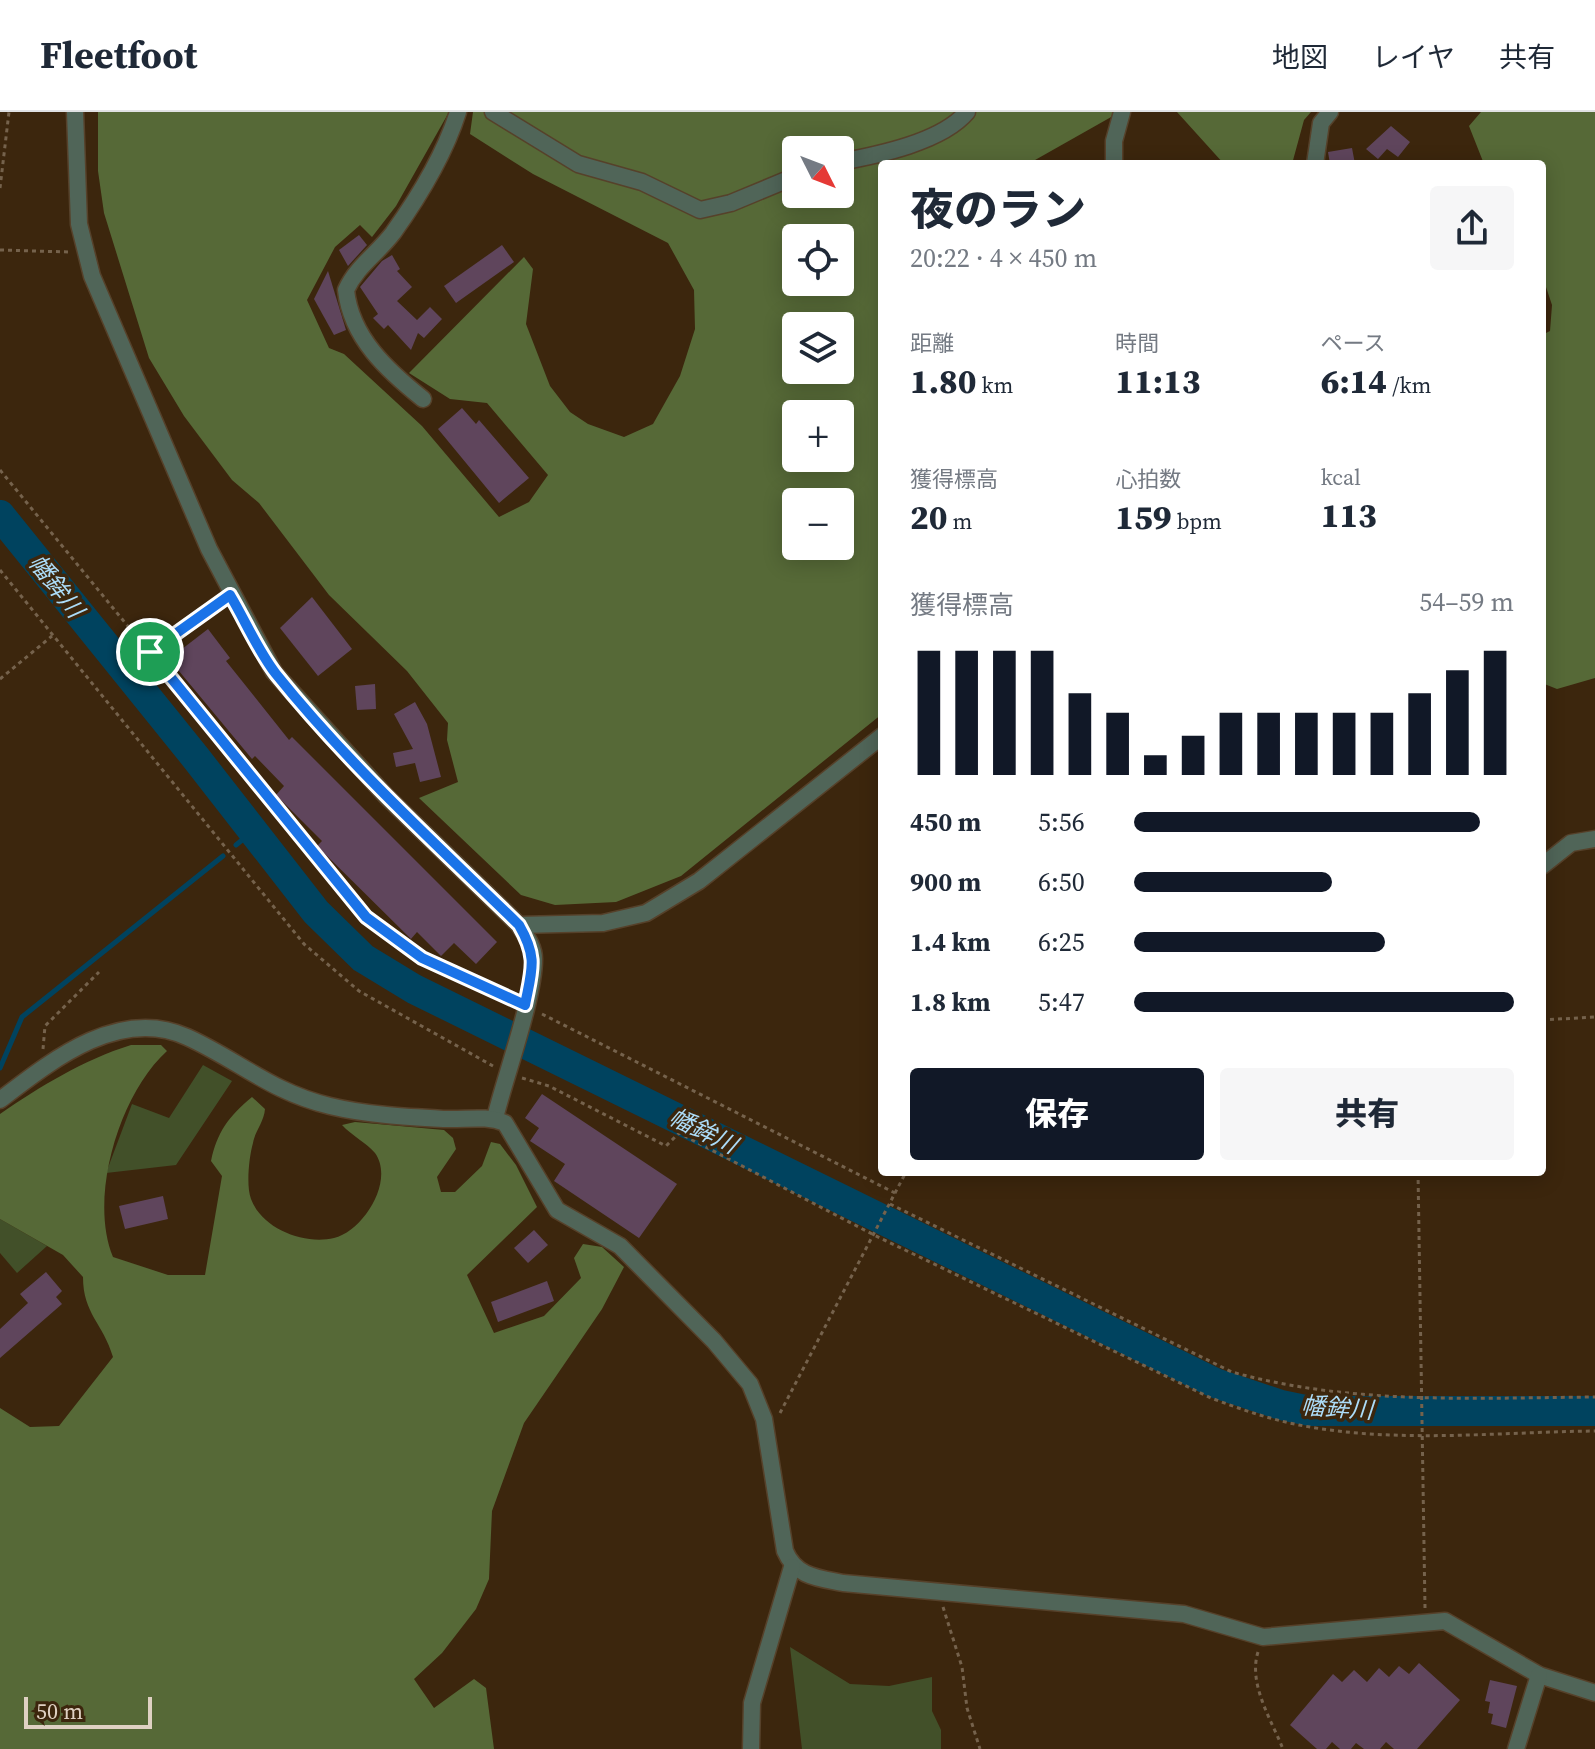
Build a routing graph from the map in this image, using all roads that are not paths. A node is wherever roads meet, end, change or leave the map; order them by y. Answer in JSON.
{"nodes":[{"id":1,"x":75,"y":112,"type":"edge"},
{"id":2,"x":458,"y":112,"type":"edge"},
{"id":3,"x":493,"y":112,"type":"edge"},
{"id":4,"x":967,"y":112,"type":"edge"},
{"id":5,"x":1122,"y":112,"type":"edge"},
{"id":6,"x":1330,"y":112,"type":"edge"},
{"id":7,"x":854,"y":160,"type":"edge"},
{"id":8,"x":1114,"y":160,"type":"edge"},
{"id":9,"x":1316,"y":160,"type":"edge"},
{"id":10,"x":782,"y":182,"type":"edge"},
{"id":11,"x":423,"y":399,"type":"dead end"},
{"id":12,"x":878,"y":739,"type":"edge"},
{"id":13,"x":1595,"y":839,"type":"edge"},
{"id":14,"x":1546,"y":863,"type":"edge"},
{"id":15,"x":519,"y":925,"type":"junction"},
{"id":16,"x":0,"y":1100,"type":"edge"},
{"id":17,"x":495,"y":1118,"type":"junction"},
{"id":18,"x":792,"y":1567,"type":"junction"},
{"id":19,"x":1539,"y":1675,"type":"junction"},
{"id":20,"x":1595,"y":1693,"type":"edge"},
{"id":21,"x":751,"y":1749,"type":"edge"},
{"id":22,"x":1516,"y":1749,"type":"edge"}],
"edges":[{"from":1,"to":15,"type":"street"},
{"from":2,"to":11,"type":"street"},
{"from":3,"to":10,"type":"street"},
{"from":4,"to":7,"type":"street"},
{"from":5,"to":8,"type":"street"},
{"from":6,"to":9,"type":"street"},
{"from":12,"to":15,"type":"street"},
{"from":13,"to":14,"type":"street"},
{"from":15,"to":17,"type":"street"},
{"from":16,"to":17,"type":"street"},
{"from":17,"to":18,"type":"street"},
{"from":18,"to":19,"type":"street"},
{"from":18,"to":21,"type":"street"},
{"from":19,"to":20,"type":"street"},
{"from":19,"to":22,"type":"street"}]}
